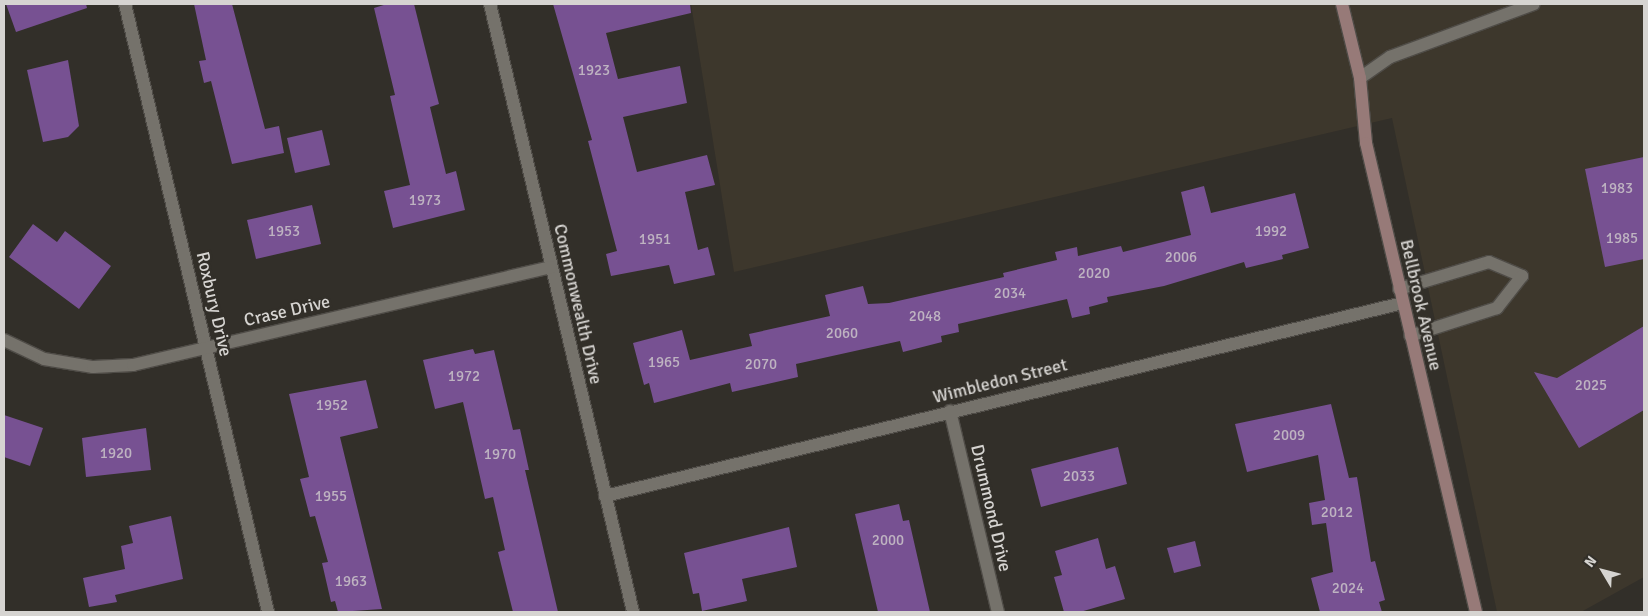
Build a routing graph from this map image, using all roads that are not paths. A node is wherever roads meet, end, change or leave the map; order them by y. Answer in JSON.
{"nodes":[{"id":1,"x":125,"y":4,"type":"edge"},
{"id":2,"x":490,"y":4,"type":"edge"},
{"id":3,"x":1342,"y":4,"type":"edge"},
{"id":4,"x":1534,"y":4,"type":"edge"},
{"id":5,"x":1360,"y":78,"type":"junction"},
{"id":6,"x":552,"y":268,"type":"junction"},
{"id":7,"x":1399,"y":289,"type":"junction"},
{"id":8,"x":1403,"y":303,"type":"junction"},
{"id":9,"x":1410,"y":336,"type":"junction"},
{"id":10,"x":4,"y":340,"type":"edge"},
{"id":11,"x":206,"y":348,"type":"junction"},
{"id":12,"x":950,"y":411,"type":"junction"},
{"id":13,"x":606,"y":496,"type":"junction"},
{"id":14,"x":268,"y":612,"type":"edge"},
{"id":15,"x":633,"y":612,"type":"edge"},
{"id":16,"x":998,"y":612,"type":"edge"},
{"id":17,"x":1476,"y":612,"type":"edge"}],
"edges":[{"from":1,"to":11,"type":"street","name":"Roxbury Drive"},
{"from":2,"to":6,"type":"street","name":"Commonwealth Drive"},
{"from":3,"to":5,"type":"street","name":"Bellbrook Avenue"},
{"from":4,"to":5,"type":"street"},
{"from":5,"to":7,"type":"street","name":"Bellbrook Avenue"},
{"from":6,"to":11,"type":"street","name":"Crase Drive"},
{"from":6,"to":13,"type":"street","name":"Commonwealth Drive"},
{"from":7,"to":8,"type":"street","name":"Bellbrook Avenue"},
{"from":7,"to":9,"type":"street"},
{"from":8,"to":9,"type":"street","name":"Bellbrook Avenue"},
{"from":8,"to":12,"type":"street","name":"Wimbledon Street"},
{"from":9,"to":17,"type":"street","name":"Bellbrook Avenue"},
{"from":10,"to":11,"type":"street","name":"Crase Drive"},
{"from":11,"to":14,"type":"street","name":"Roxbury Drive"},
{"from":12,"to":13,"type":"street","name":"Wimbledon Street"},
{"from":12,"to":16,"type":"street","name":"Drummond Drive"},
{"from":13,"to":15,"type":"street","name":"Commonwealth Drive"}]}
